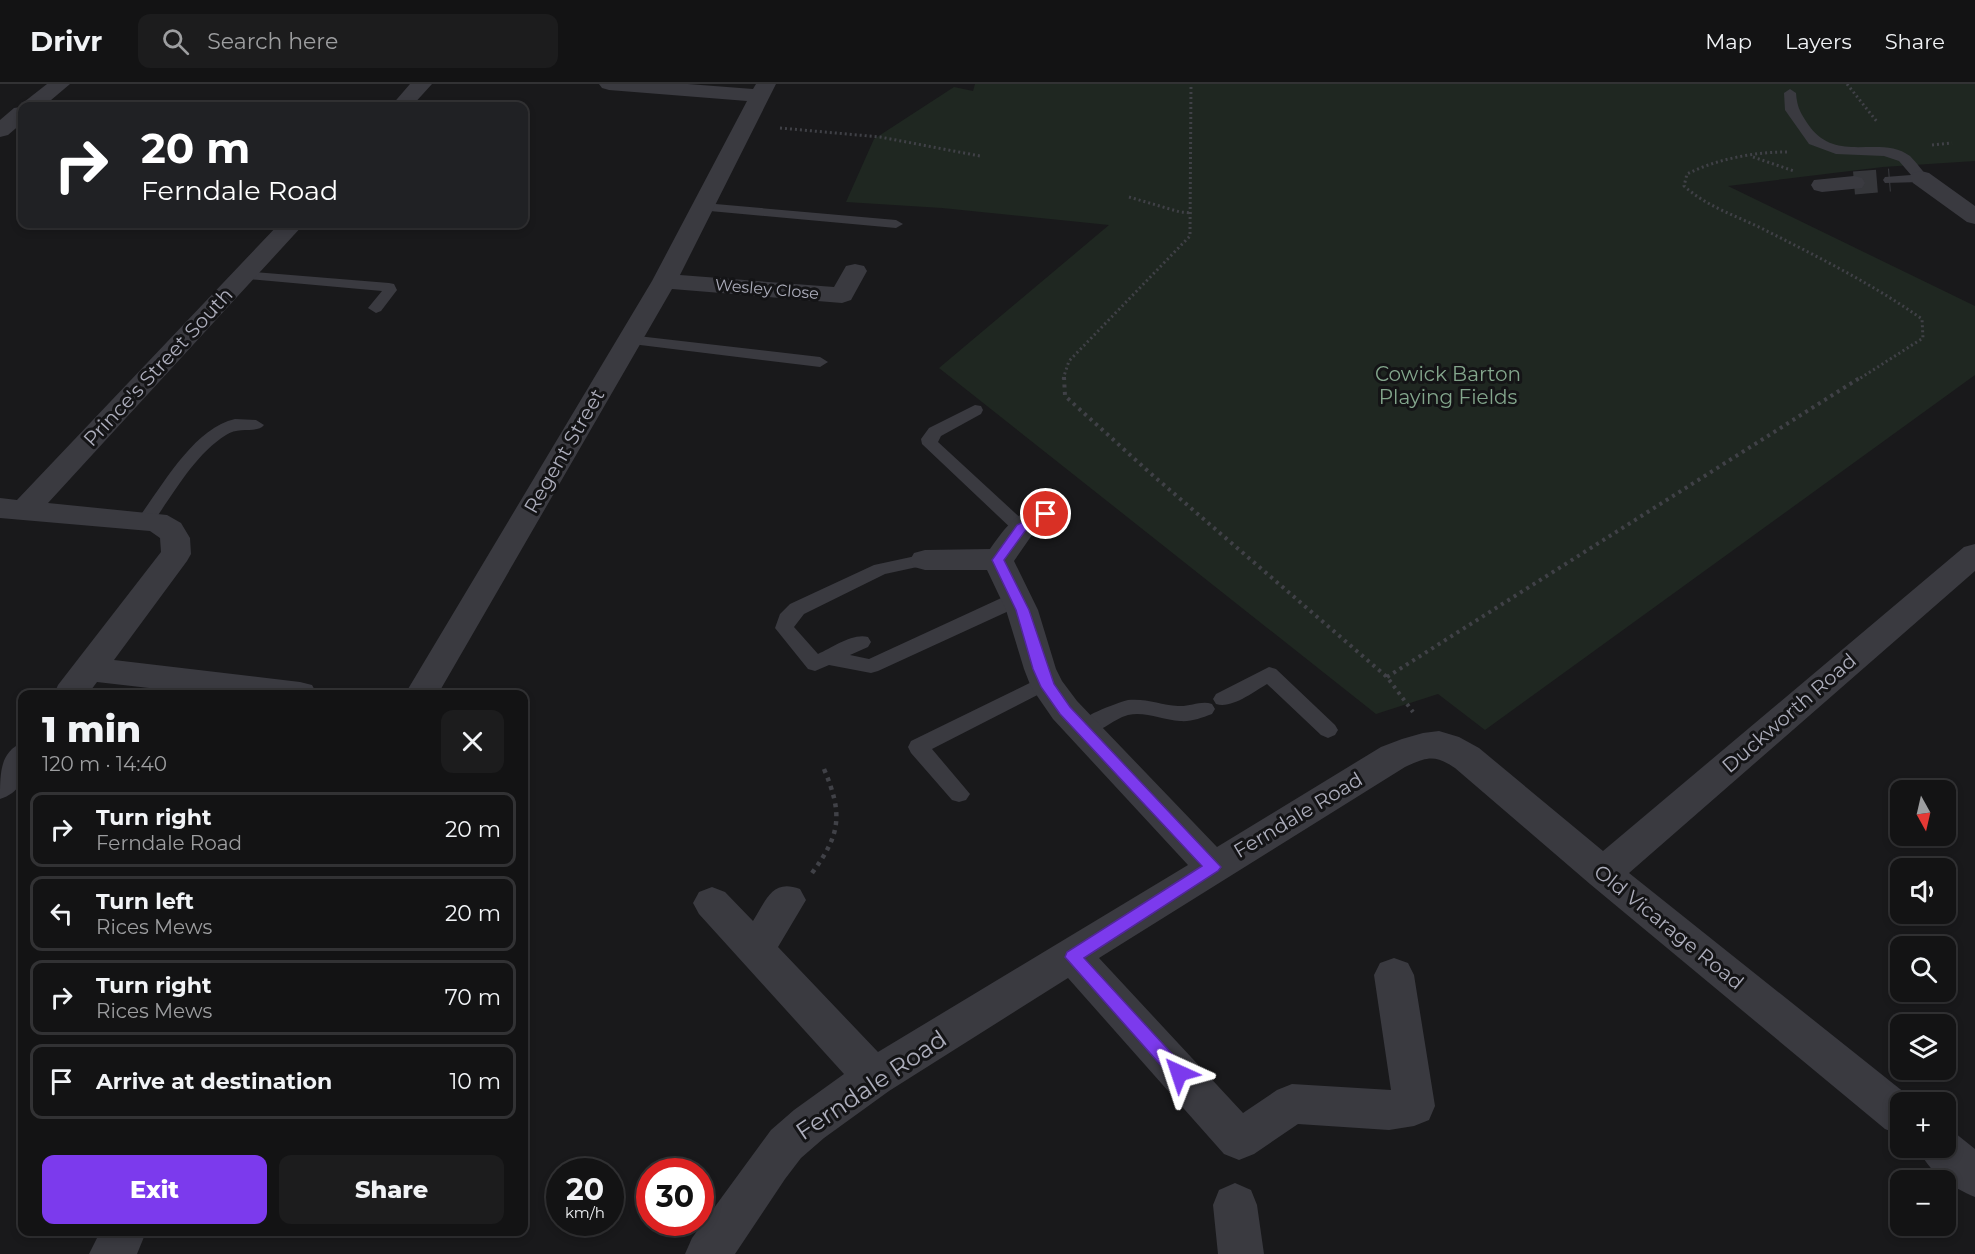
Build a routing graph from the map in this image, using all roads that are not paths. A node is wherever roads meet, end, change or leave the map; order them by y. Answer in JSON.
{"nodes":[{"id":1,"x":60,"y":84,"type":"edge"},
{"id":2,"x":422,"y":84,"type":"edge"},
{"id":3,"x":609,"y":84,"type":"edge"},
{"id":4,"x":764,"y":90,"type":"edge"},
{"id":5,"x":1790,"y":93,"type":"dead end"},
{"id":6,"x":36,"y":102,"type":"edge"},
{"id":7,"x":405,"y":102,"type":"edge"},
{"id":8,"x":18,"y":116,"type":"edge"},
{"id":9,"x":0,"y":130,"type":"edge"},
{"id":10,"x":1921,"y":178,"type":"junction"},
{"id":11,"x":1890,"y":180,"type":"tunnel mouth"},
{"id":12,"x":1854,"y":183,"type":"tunnel mouth"},
{"id":13,"x":1822,"y":185,"type":"dead end"},
{"id":14,"x":704,"y":207,"type":"junction"},
{"id":15,"x":1975,"y":217,"type":"edge"},
{"id":16,"x":896,"y":224,"type":"dead end"},
{"id":17,"x":288,"y":228,"type":"edge"},
{"id":18,"x":855,"y":271,"type":"dead end"},
{"id":19,"x":243,"y":275,"type":"junction"},
{"id":20,"x":664,"y":280,"type":"junction"},
{"id":21,"x":376,"y":308,"type":"dead end"},
{"id":22,"x":629,"y":340,"type":"junction"},
{"id":23,"x":820,"y":362,"type":"dead end"},
{"id":24,"x":975,"y":410,"type":"dead end"},
{"id":25,"x":256,"y":425,"type":"dead end"},
{"id":26,"x":12,"y":509,"type":"edge"},
{"id":27,"x":145,"y":521,"type":"junction"},
{"id":28,"x":1034,"y":521,"type":"joint"},
{"id":29,"x":1975,"y":554,"type":"edge"},
{"id":30,"x":926,"y":560,"type":"joint"},
{"id":31,"x":998,"y":560,"type":"junction"},
{"id":32,"x":1017,"y":599,"type":"junction"},
{"id":33,"x":861,"y":642,"type":"dead end"},
{"id":34,"x":827,"y":658,"type":"junction"},
{"id":35,"x":80,"y":682,"type":"edge"},
{"id":36,"x":1046,"y":682,"type":"junction"},
{"id":37,"x":227,"y":690,"type":"edge"},
{"id":38,"x":423,"y":690,"type":"edge"},
{"id":39,"x":1223,"y":699,"type":"dead end"},
{"id":40,"x":1205,"y":709,"type":"dead end"},
{"id":41,"x":1083,"y":729,"type":"junction"},
{"id":42,"x":1328,"y":730,"type":"dead end"},
{"id":43,"x":1436,"y":743,"type":"joint"},
{"id":44,"x":18,"y":761,"type":"edge"},
{"id":45,"x":0,"y":785,"type":"edge"},
{"id":46,"x":959,"y":794,"type":"dead end"},
{"id":47,"x":1213,"y":867,"type":"junction"},
{"id":48,"x":1603,"y":873,"type":"junction"},
{"id":49,"x":787,"y":900,"type":"road end"},
{"id":50,"x":712,"y":903,"type":"dead end"},
{"id":51,"x":755,"y":950,"type":"junction"},
{"id":52,"x":1073,"y":957,"type":"junction"},
{"id":53,"x":1394,"y":975,"type":"dead end"},
{"id":54,"x":874,"y":1077,"type":"junction"},
{"id":55,"x":1890,"y":1107,"type":"edge"},
{"id":56,"x":1236,"y":1205,"type":"dead end"},
{"id":57,"x":122,"y":1236,"type":"edge"},
{"id":58,"x":112,"y":1254,"type":"edge"},
{"id":59,"x":708,"y":1254,"type":"edge"},
{"id":60,"x":1241,"y":1254,"type":"edge"}],
"edges":[{"from":1,"to":6,"type":"street"},
{"from":2,"to":7,"type":"street"},
{"from":3,"to":4,"type":"street"},
{"from":4,"to":14,"type":"street","name":"Regent Street"},
{"from":5,"to":10,"type":"lane"},
{"from":8,"to":9,"type":"street"},
{"from":10,"to":11,"type":"lane"},
{"from":10,"to":15,"type":"street"},
{"from":12,"to":13,"type":"street"},
{"from":14,"to":16,"type":"lane"},
{"from":14,"to":20,"type":"street","name":"Regent Street"},
{"from":17,"to":19,"type":"street","name":"Prince's Street South"},
{"from":18,"to":20,"type":"street","name":"Wesley Close"},
{"from":19,"to":21,"type":"lane"},
{"from":19,"to":26,"type":"street","name":"Prince's Street South"},
{"from":20,"to":22,"type":"street","name":"Regent Street"},
{"from":22,"to":23,"type":"lane"},
{"from":22,"to":38,"type":"street","name":"Regent Street"},
{"from":24,"to":28,"type":"lane"},
{"from":25,"to":27,"type":"lane"},
{"from":26,"to":27,"type":"street"},
{"from":27,"to":35,"type":"street"},
{"from":28,"to":31,"type":"street"},
{"from":29,"to":48,"type":"street","name":"Duckworth Road"},
{"from":30,"to":31,"type":"street"},
{"from":30,"to":34,"type":"lane"},
{"from":31,"to":32,"type":"street"},
{"from":32,"to":34,"type":"lane"},
{"from":32,"to":36,"type":"street"},
{"from":33,"to":34,"type":"lane"},
{"from":35,"to":37,"type":"street"},
{"from":36,"to":41,"type":"street"},
{"from":36,"to":46,"type":"lane"},
{"from":39,"to":42,"type":"lane"},
{"from":40,"to":41,"type":"lane"},
{"from":41,"to":47,"type":"street"},
{"from":43,"to":47,"type":"street","name":"Ferndale Road"},
{"from":43,"to":48,"type":"street","name":"Old Vicarage Road"},
{"from":44,"to":45,"type":"street"},
{"from":47,"to":52,"type":"street","name":"Ferndale Road"},
{"from":48,"to":55,"type":"street","name":"Old Vicarage Road"},
{"from":49,"to":51,"type":"street"},
{"from":50,"to":51,"type":"street"},
{"from":51,"to":54,"type":"street"},
{"from":52,"to":53,"type":"street"},
{"from":52,"to":54,"type":"street","name":"Ferndale Road"},
{"from":54,"to":59,"type":"street","name":"Ferndale Road"},
{"from":56,"to":60,"type":"street"},
{"from":57,"to":58,"type":"street"}]}
